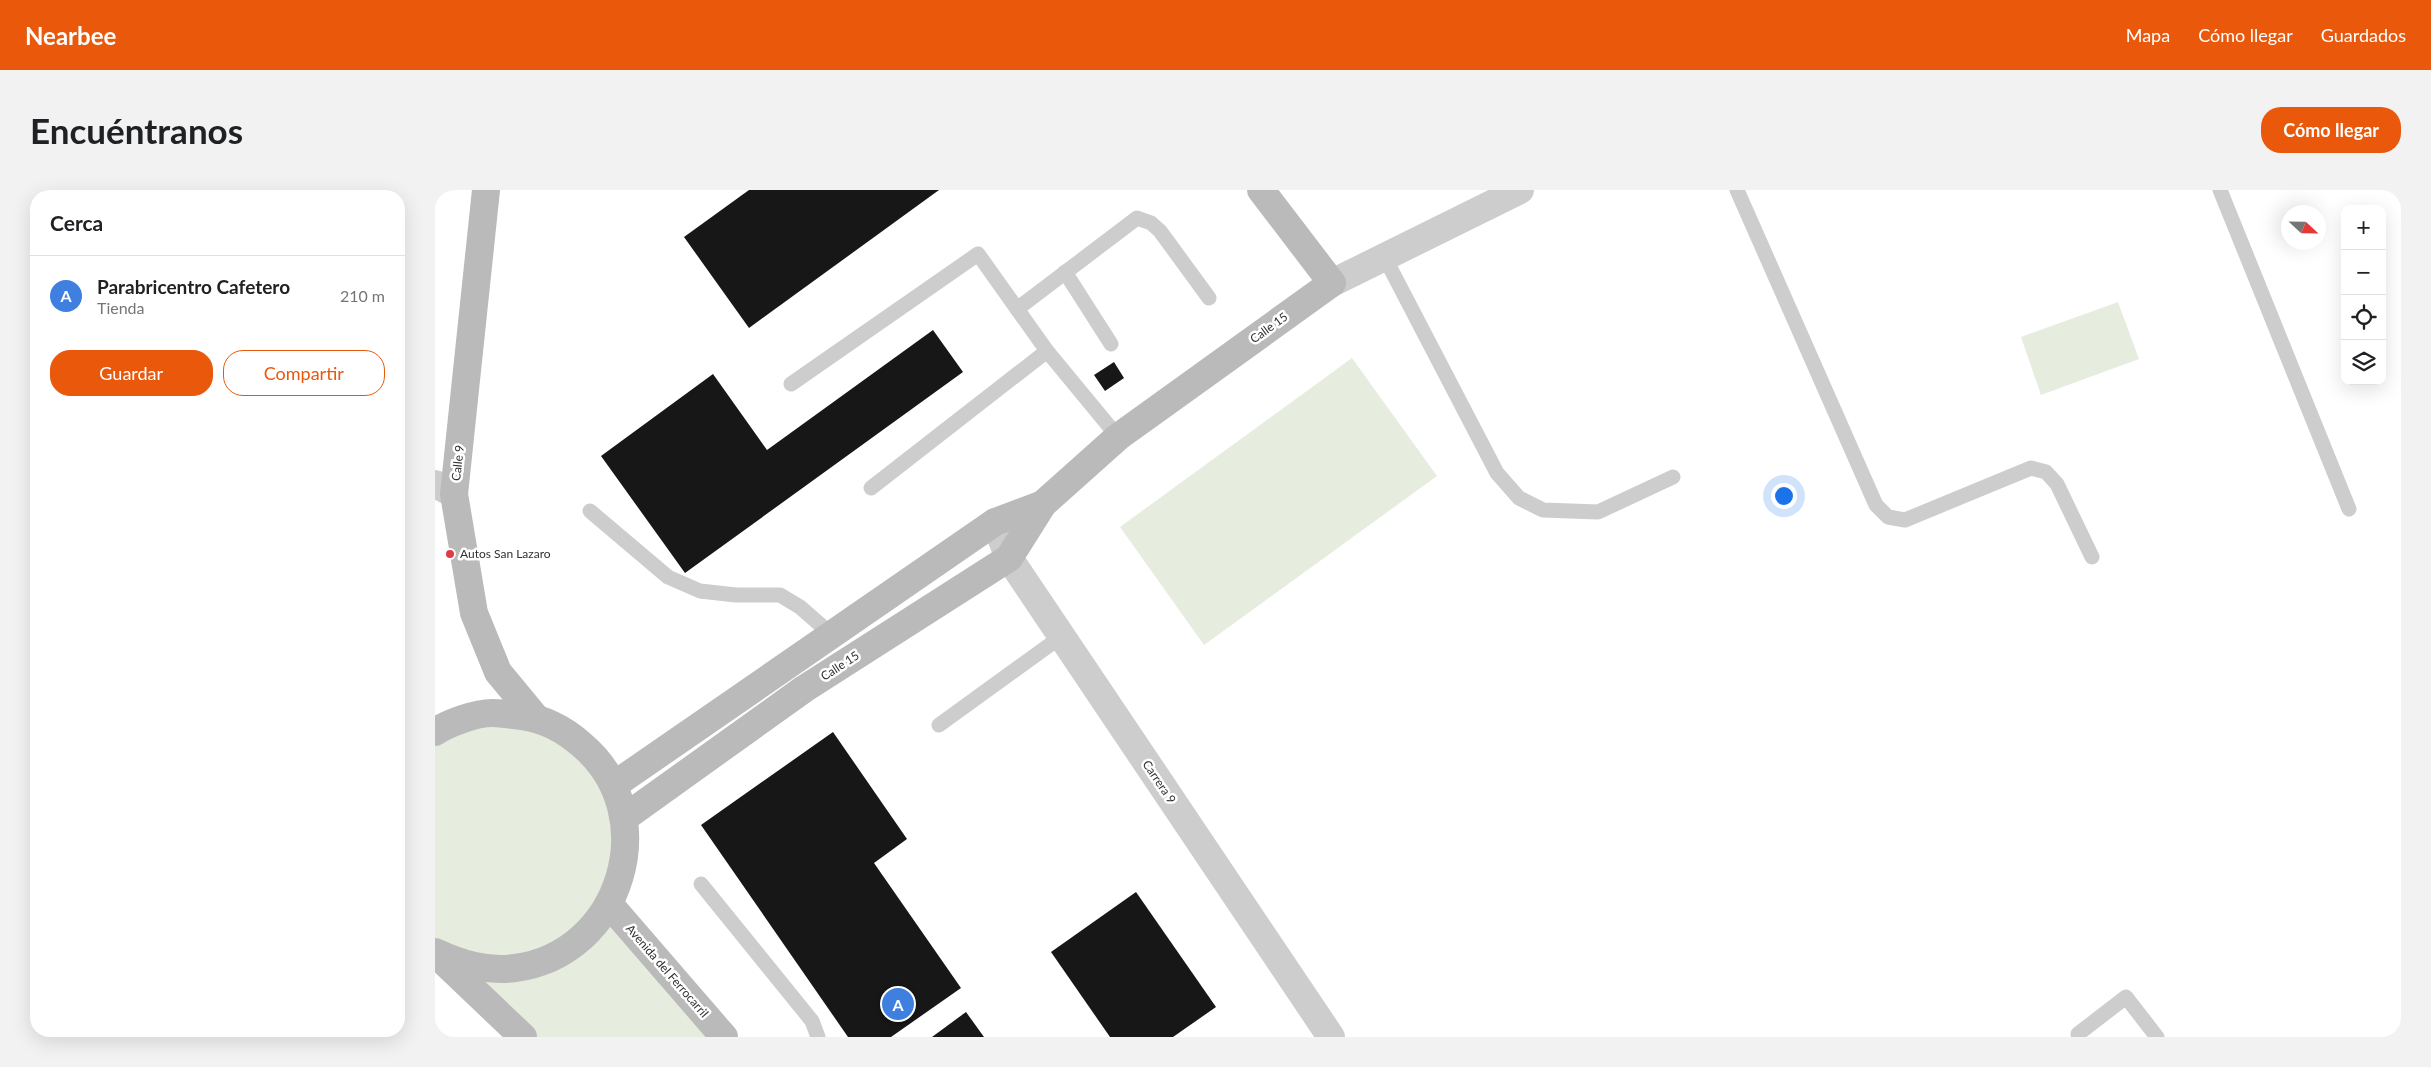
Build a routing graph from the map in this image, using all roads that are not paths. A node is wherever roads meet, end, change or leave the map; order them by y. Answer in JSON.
{"nodes":[{"id":1,"x":486,"y":190,"type":"edge"},
{"id":2,"x":1261,"y":190,"type":"edge"},
{"id":3,"x":1520,"y":190,"type":"edge"},
{"id":4,"x":1737,"y":190,"type":"edge"},
{"id":5,"x":2220,"y":190,"type":"edge"},
{"id":6,"x":1385,"y":258,"type":"junction"},
{"id":7,"x":1065,"y":272,"type":"junction"},
{"id":8,"x":1331,"y":283,"type":"junction"},
{"id":9,"x":1209,"y":298,"type":"dead end"},
{"id":10,"x":1017,"y":309,"type":"junction"},
{"id":11,"x":1111,"y":344,"type":"dead end"},
{"id":12,"x":1047,"y":351,"type":"junction"},
{"id":13,"x":791,"y":384,"type":"dead end"},
{"id":14,"x":1118,"y":437,"type":"junction"},
{"id":15,"x":1673,"y":477,"type":"dead end"},
{"id":16,"x":871,"y":488,"type":"dead end"},
{"id":17,"x":445,"y":489,"type":"edge"},
{"id":18,"x":1043,"y":504,"type":"junction"},
{"id":19,"x":2349,"y":510,"type":"dead end"},
{"id":20,"x":590,"y":511,"type":"dead end"},
{"id":21,"x":995,"y":522,"type":"junction"},
{"id":22,"x":2092,"y":557,"type":"dead end"},
{"id":23,"x":1009,"y":558,"type":"junction"},
{"id":24,"x":831,"y":634,"type":"junction"},
{"id":25,"x":1062,"y":636,"type":"junction"},
{"id":26,"x":536,"y":718,"type":"junction"},
{"id":27,"x":939,"y":725,"type":"dead end"},
{"id":28,"x":435,"y":732,"type":"edge"},
{"id":29,"x":614,"y":785,"type":"junction"},
{"id":30,"x":625,"y":818,"type":"junction"},
{"id":31,"x":701,"y":884,"type":"dead end"},
{"id":32,"x":609,"y":904,"type":"junction"},
{"id":33,"x":435,"y":952,"type":"edge"},
{"id":34,"x":2078,"y":1034,"type":"dead end"},
{"id":35,"x":523,"y":1037,"type":"edge"},
{"id":36,"x":724,"y":1037,"type":"edge"},
{"id":37,"x":818,"y":1037,"type":"edge"},
{"id":38,"x":1331,"y":1037,"type":"edge"},
{"id":39,"x":2157,"y":1037,"type":"edge"}],
"edges":[{"from":1,"to":17,"type":"main road","name":"Calle 9"},
{"from":2,"to":8,"type":"main road"},
{"from":3,"to":6,"type":"street","name":"Calle 15"},
{"from":4,"to":22,"type":"lane"},
{"from":5,"to":19,"type":"lane"},
{"from":6,"to":8,"type":"street","name":"Calle 15"},
{"from":6,"to":15,"type":"lane"},
{"from":7,"to":9,"type":"lane"},
{"from":7,"to":10,"type":"lane"},
{"from":7,"to":11,"type":"lane"},
{"from":8,"to":14,"type":"main road","name":"Calle 15"},
{"from":10,"to":12,"type":"lane"},
{"from":10,"to":13,"type":"lane"},
{"from":12,"to":14,"type":"lane"},
{"from":12,"to":16,"type":"lane"},
{"from":14,"to":18,"type":"main road","name":"Calle 15"},
{"from":17,"to":26,"type":"main road","name":"Calle 9"},
{"from":18,"to":21,"type":"main road","name":"Calle 15"},
{"from":18,"to":23,"type":"main road","name":"Calle 15"},
{"from":20,"to":24,"type":"lane"},
{"from":21,"to":23,"type":"street","name":"Carrera 9"},
{"from":21,"to":24,"type":"main road","name":"Calle 15"},
{"from":23,"to":25,"type":"street","name":"Carrera 9"},
{"from":23,"to":30,"type":"main road","name":"Calle 15"},
{"from":24,"to":29,"type":"main road","name":"Calle 15"},
{"from":25,"to":27,"type":"lane"},
{"from":25,"to":38,"type":"street","name":"Carrera 9"},
{"from":26,"to":28,"type":"main road"},
{"from":26,"to":29,"type":"main road"},
{"from":29,"to":30,"type":"main road"},
{"from":30,"to":32,"type":"main road"},
{"from":31,"to":37,"type":"lane"},
{"from":32,"to":33,"type":"main road"},
{"from":32,"to":36,"type":"main road","name":"Avenida del Ferrocarril"},
{"from":33,"to":35,"type":"main road"},
{"from":34,"to":39,"type":"lane"}]}
